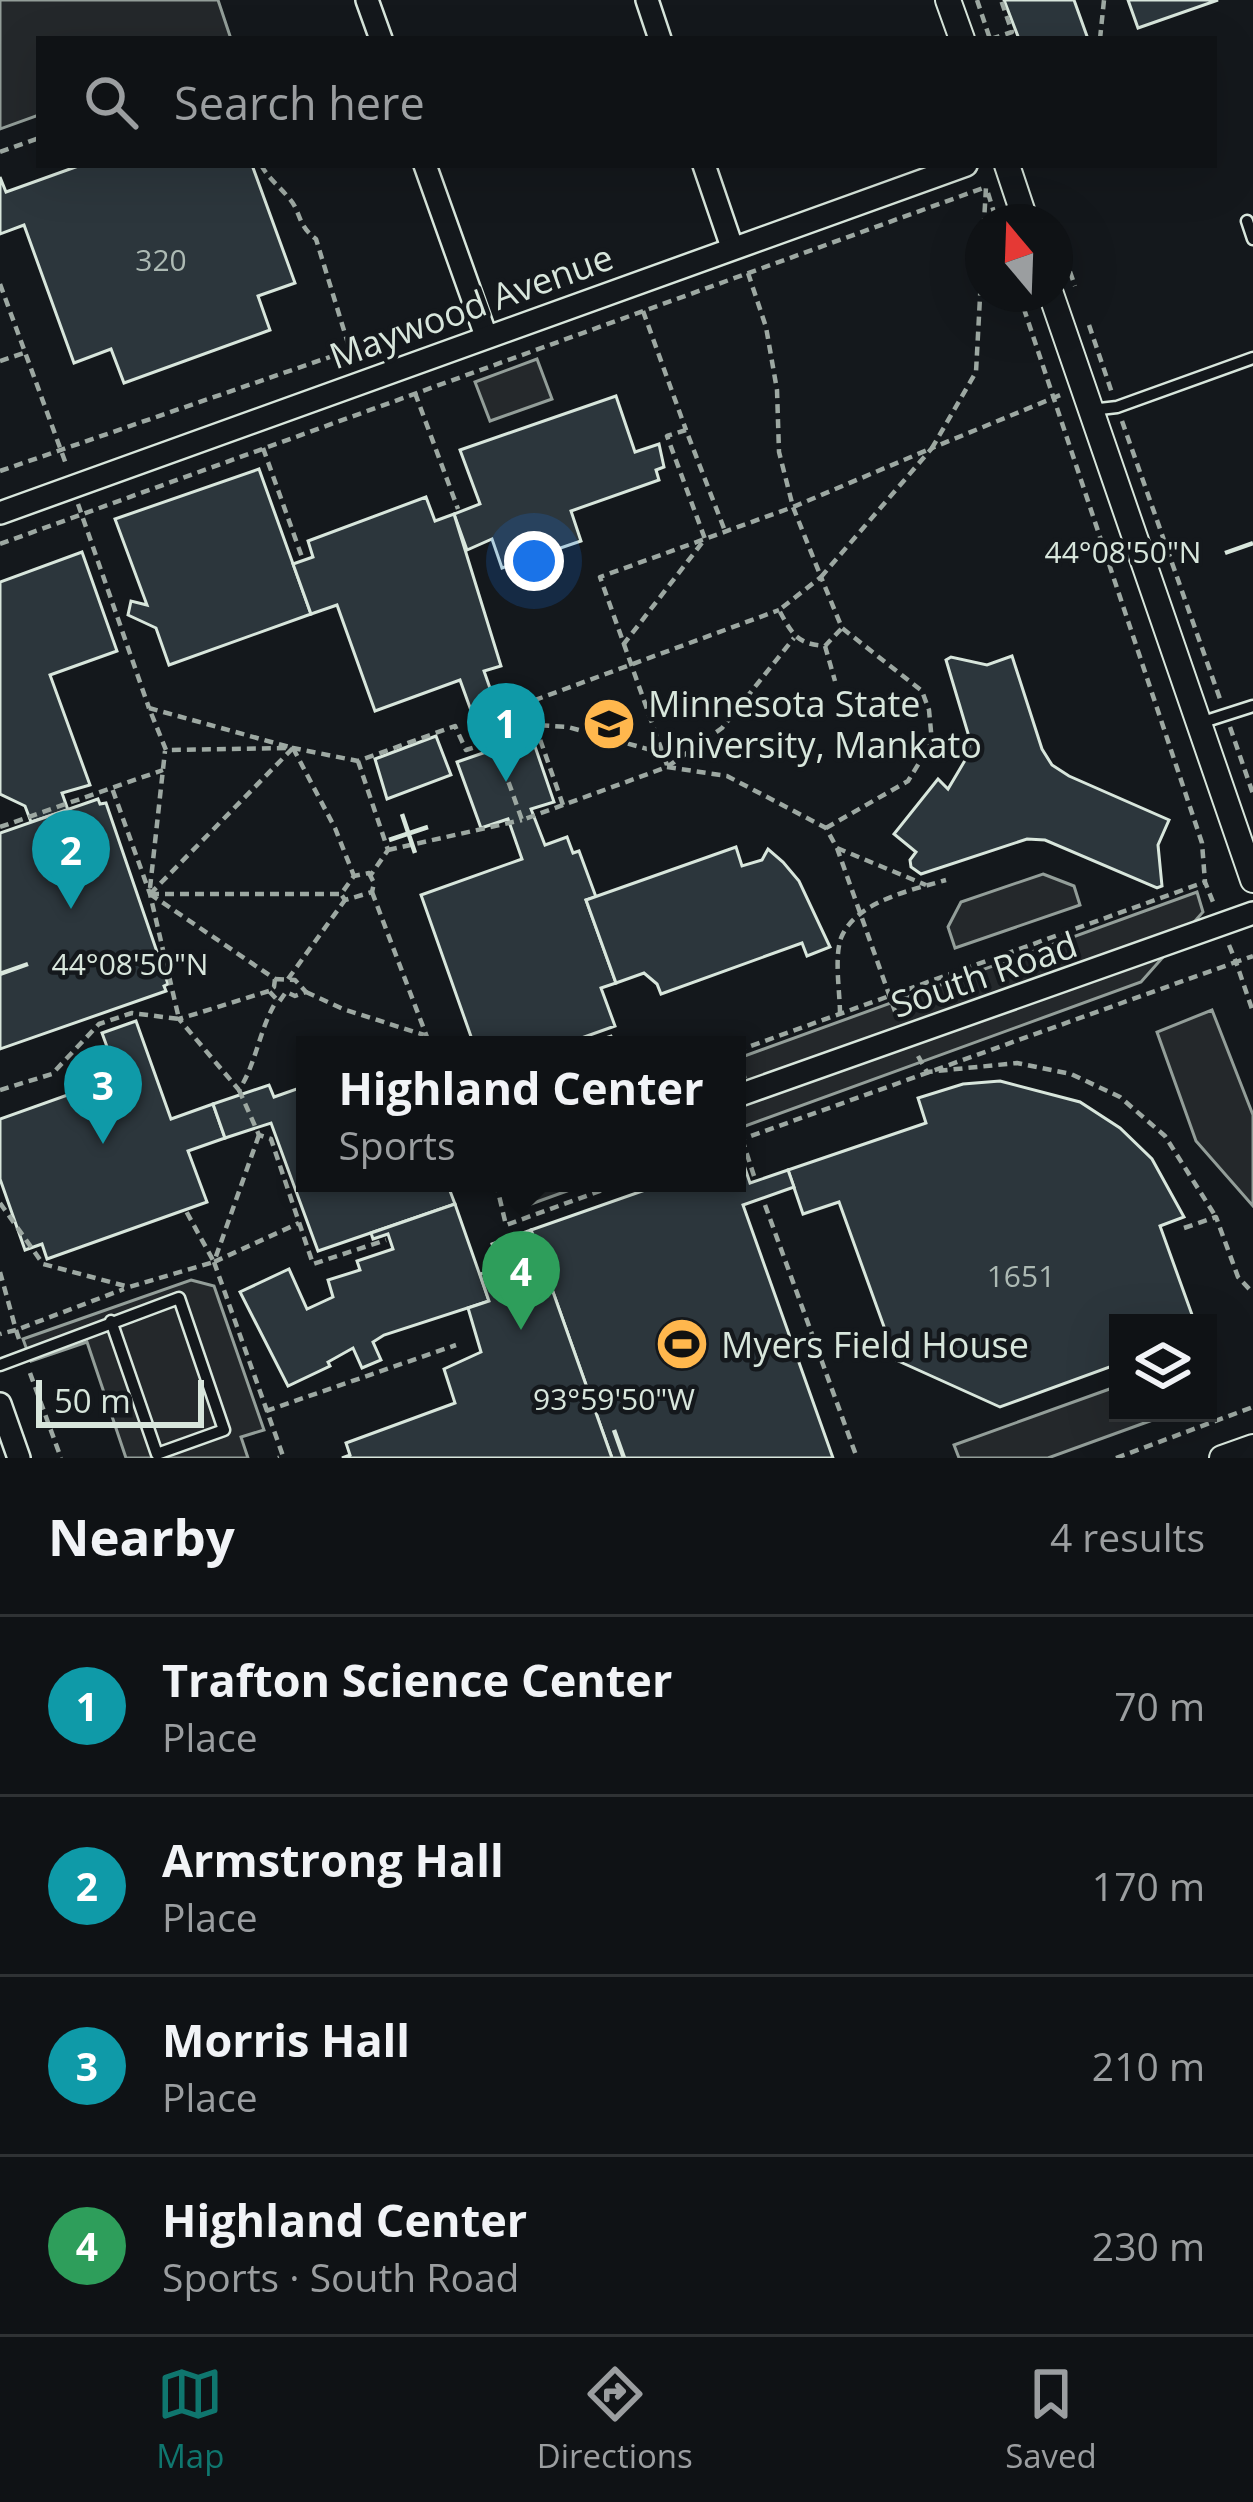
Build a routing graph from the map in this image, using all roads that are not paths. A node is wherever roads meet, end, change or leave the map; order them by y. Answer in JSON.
{"nodes":[{"id":1,"x":367,"y":0,"type":"edge"},
{"id":2,"x":647,"y":0,"type":"edge"},
{"id":3,"x":948,"y":0,"type":"edge"},
{"id":4,"x":380,"y":36,"type":"edge"},
{"id":5,"x":660,"y":36,"type":"edge"},
{"id":6,"x":961,"y":36,"type":"edge"},
{"id":7,"x":426,"y":168,"type":"edge"},
{"id":8,"x":705,"y":168,"type":"edge"},
{"id":9,"x":957,"y":168,"type":"edge"},
{"id":10,"x":1008,"y":168,"type":"edge"},
{"id":11,"x":1020,"y":204,"type":"edge"},
{"id":12,"x":1246,"y":221,"type":"dead end"},
{"id":13,"x":1253,"y":239,"type":"edge"},
{"id":14,"x":732,"y":247,"type":"junction"},
{"id":15,"x":1071,"y":312,"type":"edge"},
{"id":16,"x":486,"y":336,"type":"junction"},
{"id":17,"x":1253,"y":358,"type":"edge"},
{"id":18,"x":1104,"y":409,"type":"junction"},
{"id":19,"x":0,"y":513,"type":"edge"},
{"id":20,"x":1253,"y":706,"type":"edge"},
{"id":21,"x":1200,"y":724,"type":"junction"},
{"id":22,"x":1253,"y":880,"type":"edge"},
{"id":23,"x":1253,"y":913,"type":"edge"},
{"id":24,"x":746,"y":1093,"type":"edge"},
{"id":25,"x":111,"y":1321,"type":"junction"},
{"id":26,"x":0,"y":1365,"type":"edge"},
{"id":27,"x":0,"y":1404,"type":"edge"},
{"id":28,"x":1253,"y":1447,"type":"edge"},
{"id":29,"x":19,"y":1458,"type":"edge"},
{"id":30,"x":1222,"y":1458,"type":"edge"}],
"edges":[{"from":1,"to":4,"type":"street"},
{"from":2,"to":5,"type":"street"},
{"from":3,"to":6,"type":"street"},
{"from":7,"to":16,"type":"street"},
{"from":8,"to":14,"type":"street"},
{"from":9,"to":14,"type":"street","name":"Maywood Avenue"},
{"from":10,"to":11,"type":"street"},
{"from":12,"to":13,"type":"lane"},
{"from":14,"to":16,"type":"street","name":"Maywood Avenue"},
{"from":15,"to":18,"type":"street"},
{"from":16,"to":19,"type":"street","name":"Maywood Avenue"},
{"from":17,"to":18,"type":"lane"},
{"from":18,"to":21,"type":"street"},
{"from":20,"to":21,"type":"lane"},
{"from":21,"to":22,"type":"street"},
{"from":23,"to":24,"type":"street","name":"South Road"},
{"from":25,"to":25,"type":"lane"},
{"from":25,"to":26,"type":"lane"},
{"from":27,"to":29,"type":"street"},
{"from":28,"to":30,"type":"street"}]}
